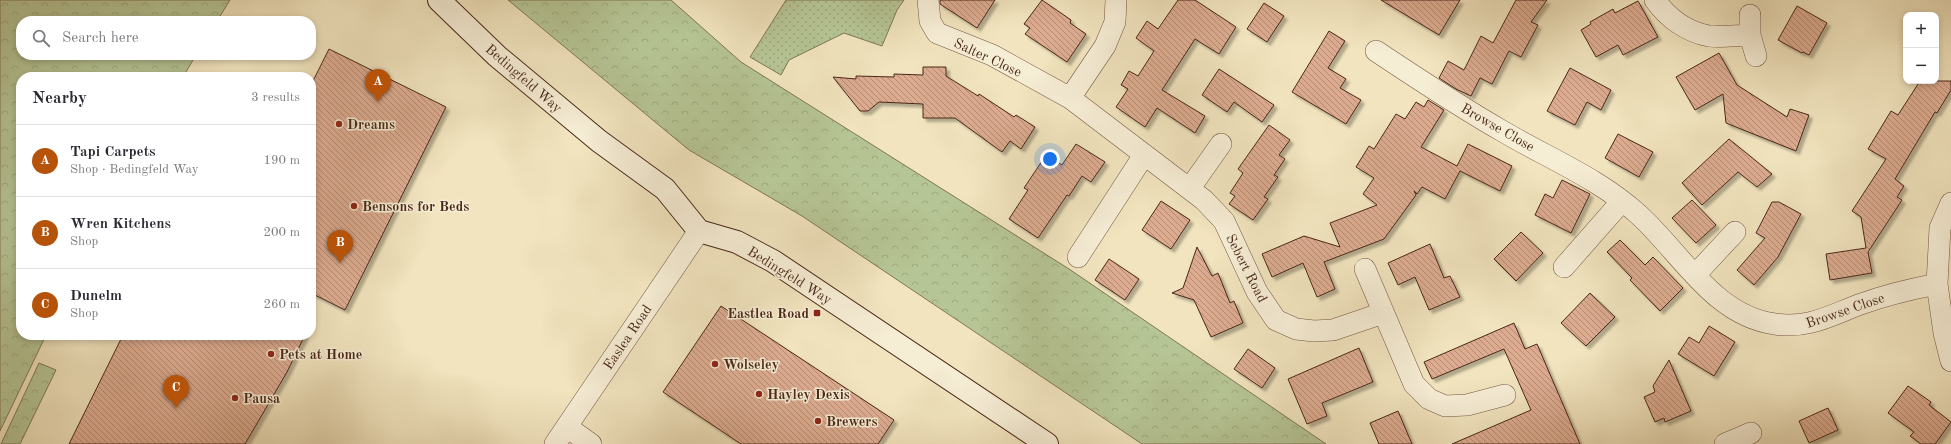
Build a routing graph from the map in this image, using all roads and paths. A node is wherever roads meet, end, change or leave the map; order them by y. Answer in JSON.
{"nodes":[{"id":1,"x":439,"y":0,"type":"edge"},
{"id":2,"x":928,"y":0,"type":"edge"},
{"id":3,"x":1116,"y":0,"type":"edge"},
{"id":4,"x":1655,"y":0,"type":"edge"},
{"id":5,"x":1376,"y":51,"type":"dead end"},
{"id":6,"x":1756,"y":56,"type":"dead end"},
{"id":7,"x":1070,"y":98,"type":"junction"},
{"id":8,"x":1221,"y":144,"type":"dead end"},
{"id":9,"x":1144,"y":155,"type":"junction"},
{"id":10,"x":1190,"y":188,"type":"junction"},
{"id":11,"x":1622,"y":201,"type":"junction"},
{"id":12,"x":1951,"y":203,"type":"edge"},
{"id":13,"x":699,"y":231,"type":"junction"},
{"id":14,"x":1735,"y":232,"type":"dead end"},
{"id":15,"x":1078,"y":257,"type":"dead end"},
{"id":16,"x":1564,"y":267,"type":"dead end"},
{"id":17,"x":1366,"y":269,"type":"dead end"},
{"id":18,"x":1696,"y":275,"type":"junction"},
{"id":19,"x":1937,"y":284,"type":"junction"},
{"id":20,"x":1383,"y":313,"type":"junction"},
{"id":21,"x":1951,"y":361,"type":"edge"},
{"id":22,"x":1505,"y":395,"type":"dead end"},
{"id":23,"x":567,"y":427,"type":"junction"},
{"id":24,"x":1751,"y":433,"type":"dead end"},
{"id":25,"x":555,"y":444,"type":"edge"},
{"id":26,"x":591,"y":444,"type":"edge"},
{"id":27,"x":1047,"y":444,"type":"edge"},
{"id":28,"x":1725,"y":444,"type":"edge"}],
"edges":[{"from":1,"to":13,"type":"street","name":"Bedingfeld Way"},
{"from":2,"to":7,"type":"street","name":"Salter Close"},
{"from":3,"to":7,"type":"street"},
{"from":4,"to":6,"type":"street"},
{"from":5,"to":11,"type":"street","name":"Browse Close"},
{"from":7,"to":9,"type":"street","name":"Sebert Road"},
{"from":8,"to":10,"type":"street"},
{"from":9,"to":10,"type":"street","name":"Sebert Road"},
{"from":9,"to":15,"type":"street"},
{"from":10,"to":20,"type":"street","name":"Sebert Road"},
{"from":11,"to":16,"type":"street"},
{"from":11,"to":18,"type":"street","name":"Browse Close"},
{"from":12,"to":19,"type":"street"},
{"from":13,"to":23,"type":"street","name":"Easlea Road"},
{"from":13,"to":27,"type":"street","name":"Bedingfeld Way"},
{"from":14,"to":18,"type":"street"},
{"from":17,"to":20,"type":"street"},
{"from":18,"to":19,"type":"street","name":"Browse Close"},
{"from":19,"to":21,"type":"street"},
{"from":20,"to":22,"type":"street"},
{"from":23,"to":25,"type":"street","name":"Easlea Road"},
{"from":23,"to":26,"type":"street"},
{"from":24,"to":28,"type":"street"}]}
